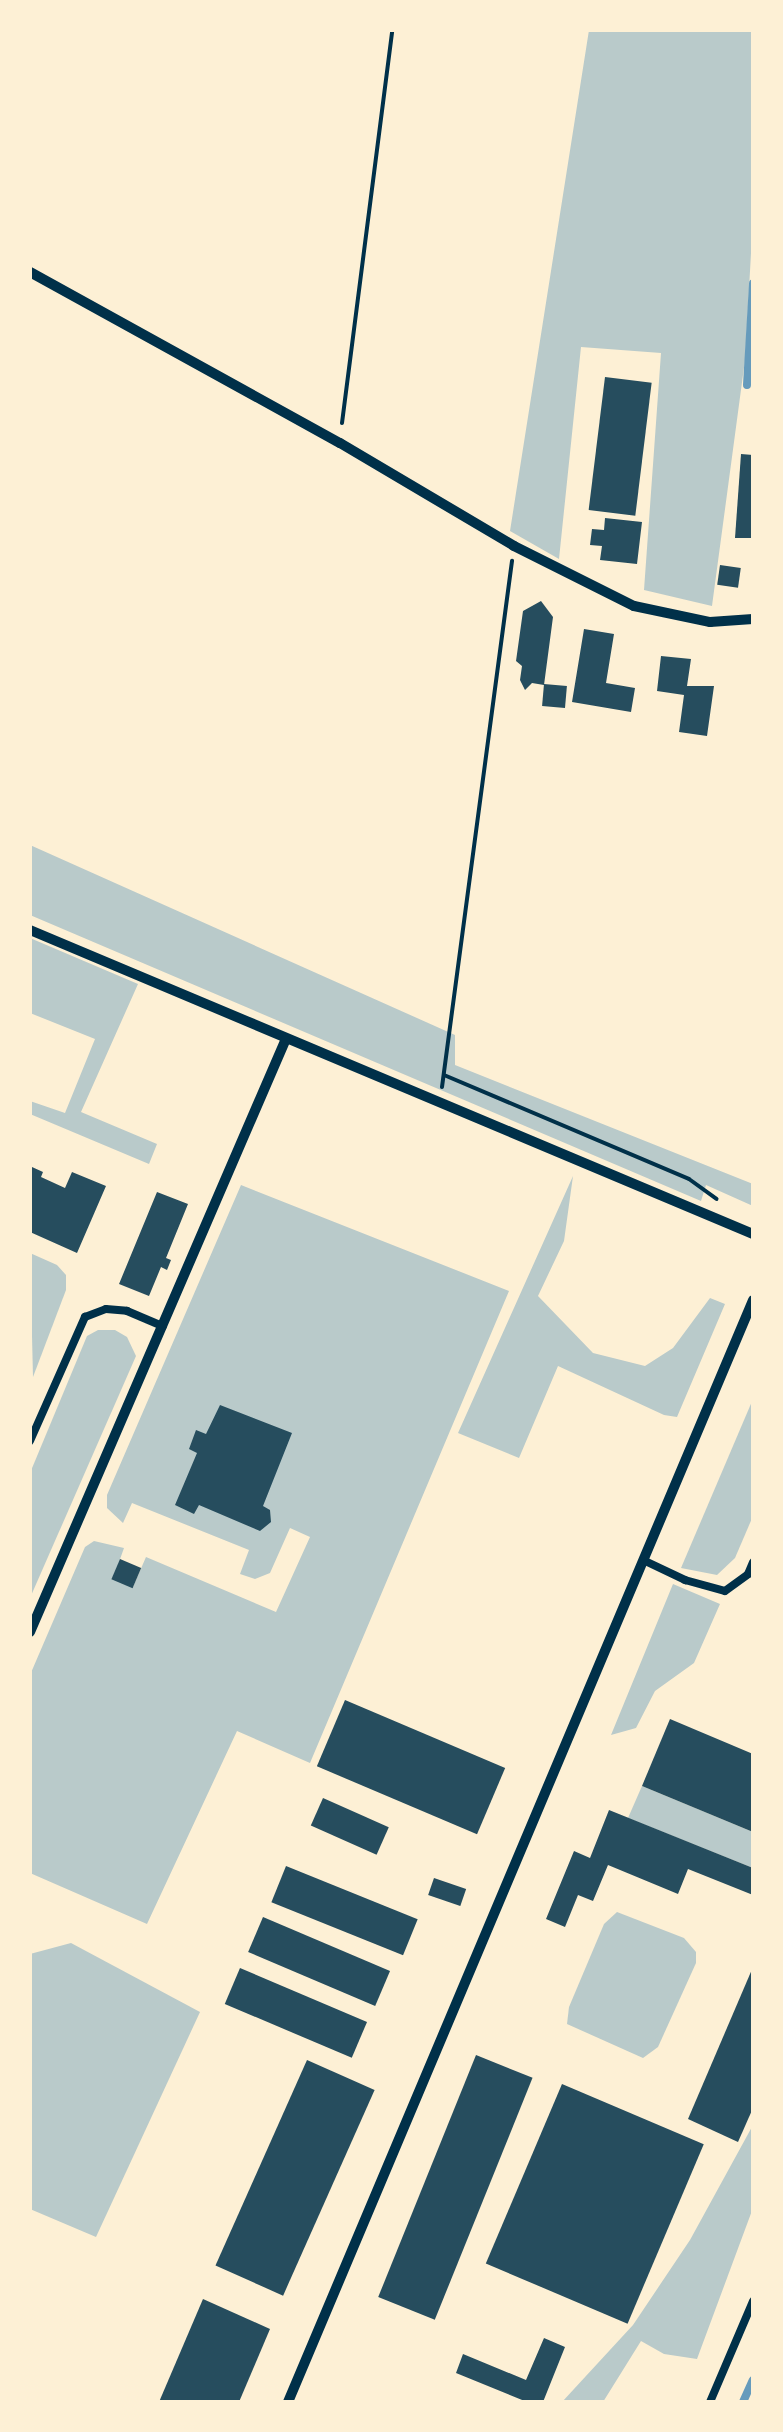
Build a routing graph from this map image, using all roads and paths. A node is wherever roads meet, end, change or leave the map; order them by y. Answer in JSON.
{"nodes":[{"id":1,"x":392,"y":30,"type":"edge"},
{"id":2,"x":30,"y":272,"type":"edge"},
{"id":3,"x":340,"y":443,"type":"junction"},
{"id":4,"x":514,"y":546,"type":"junction"},
{"id":5,"x":753,"y":619,"type":"edge"},
{"id":6,"x":30,"y":930,"type":"edge"},
{"id":7,"x":285,"y":1041,"type":"junction"},
{"id":8,"x":444,"y":1075,"type":"junction"},
{"id":9,"x":440,"y":1103,"type":"junction"},
{"id":10,"x":718,"y":1201,"type":"dead end"},
{"id":11,"x":753,"y":1234,"type":"edge"},
{"id":12,"x":753,"y":1300,"type":"edge"},
{"id":13,"x":163,"y":1326,"type":"junction"},
{"id":14,"x":30,"y":1441,"type":"edge"},
{"id":15,"x":643,"y":1560,"type":"junction"},
{"id":16,"x":753,"y":1562,"type":"edge"},
{"id":17,"x":30,"y":1632,"type":"edge"},
{"id":18,"x":753,"y":2302,"type":"edge"},
{"id":19,"x":288,"y":2402,"type":"edge"},
{"id":20,"x":710,"y":2402,"type":"edge"}],
"edges":[{"from":1,"to":3,"type":"path"},
{"from":2,"to":3,"type":"street"},
{"from":3,"to":4,"type":"street"},
{"from":4,"to":5,"type":"street"},
{"from":4,"to":8,"type":"path"},
{"from":6,"to":7,"type":"street"},
{"from":7,"to":9,"type":"street"},
{"from":7,"to":13,"type":"street"},
{"from":8,"to":9,"type":"path"},
{"from":8,"to":10,"type":"path"},
{"from":9,"to":11,"type":"street"},
{"from":12,"to":15,"type":"street"},
{"from":13,"to":14,"type":"lane"},
{"from":13,"to":17,"type":"street"},
{"from":15,"to":16,"type":"lane"},
{"from":15,"to":19,"type":"street"},
{"from":18,"to":20,"type":"lane"}]}
